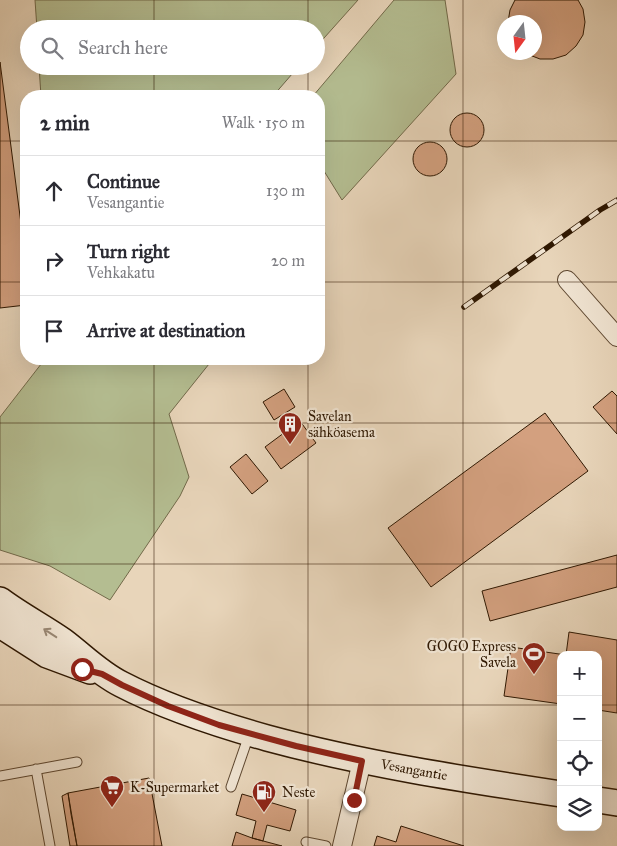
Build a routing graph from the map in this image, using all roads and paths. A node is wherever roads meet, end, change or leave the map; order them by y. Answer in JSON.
{"nodes":[{"id":1,"x":568,"y":280,"type":"dead end"},
{"id":2,"x":617,"y":337,"type":"edge"},
{"id":3,"x":2,"y":616,"type":"edge"},
{"id":4,"x":250,"y":733,"type":"junction"},
{"id":5,"x":362,"y":761,"type":"junction"},
{"id":6,"x":77,"y":762,"type":"dead end"},
{"id":7,"x":36,"y":770,"type":"junction"},
{"id":8,"x":0,"y":776,"type":"edge"},
{"id":9,"x":231,"y":787,"type":"dead end"},
{"id":10,"x":557,"y":793,"type":"edge"},
{"id":11,"x":602,"y":801,"type":"edge"},
{"id":12,"x":617,"y":803,"type":"edge"},
{"id":13,"x":306,"y":842,"type":"dead end"},
{"id":14,"x":50,"y":846,"type":"edge"},
{"id":15,"x":326,"y":846,"type":"edge"},
{"id":16,"x":342,"y":846,"type":"edge"}],
"edges":[{"from":1,"to":2,"type":"street"},
{"from":3,"to":4,"type":"main road","name":"Vesangantie"},
{"from":4,"to":5,"type":"main road","name":"Vesangantie"},
{"from":4,"to":9,"type":"lane"},
{"from":5,"to":10,"type":"main road","name":"Vesangantie"},
{"from":5,"to":16,"type":"street"},
{"from":6,"to":7,"type":"lane"},
{"from":7,"to":8,"type":"lane"},
{"from":7,"to":14,"type":"lane"},
{"from":11,"to":12,"type":"main road"},
{"from":13,"to":15,"type":"lane"}]}
